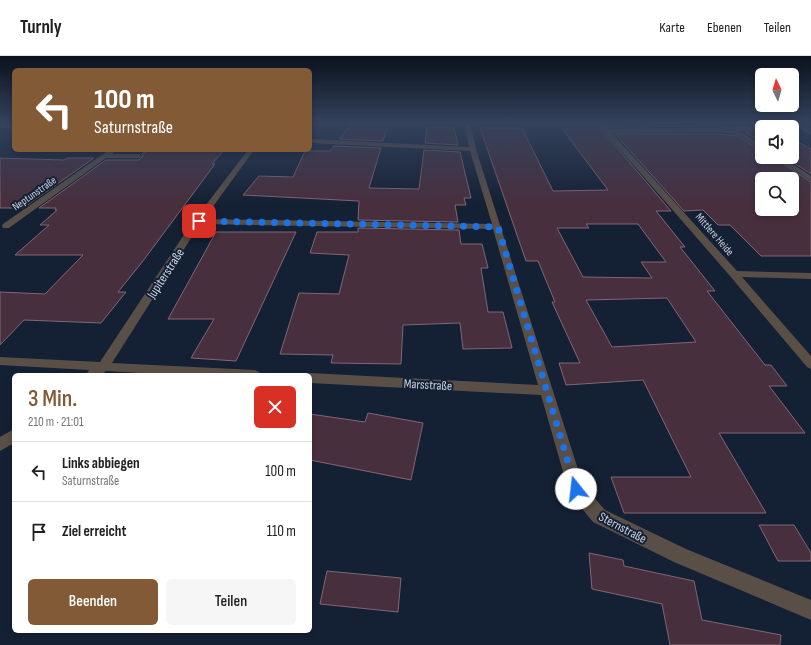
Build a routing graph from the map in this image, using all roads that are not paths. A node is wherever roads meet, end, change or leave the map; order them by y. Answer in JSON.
{"nodes":[{"id":1,"x":473,"y":149,"type":"edge"},
{"id":2,"x":624,"y":149,"type":"edge"},
{"id":3,"x":110,"y":152,"type":"edge"},
{"id":4,"x":248,"y":152,"type":"edge"},
{"id":5,"x":105,"y":156,"type":"junction"},
{"id":6,"x":139,"y":156,"type":"dead end"},
{"id":7,"x":788,"y":164,"type":"edge"},
{"id":8,"x":811,"y":179,"type":"edge"},
{"id":9,"x":199,"y":221,"type":"junction"},
{"id":10,"x":6,"y":226,"type":"dead end"},
{"id":11,"x":498,"y":227,"type":"junction"},
{"id":12,"x":734,"y":274,"type":"junction"},
{"id":13,"x":811,"y":276,"type":"edge"},
{"id":14,"x":0,"y":362,"type":"edge"},
{"id":15,"x":811,"y":364,"type":"edge"},
{"id":16,"x":103,"y":367,"type":"junction"},
{"id":17,"x":95,"y":373,"type":"edge"},
{"id":18,"x":217,"y":373,"type":"edge"},
{"id":19,"x":312,"y":378,"type":"edge"},
{"id":20,"x":546,"y":390,"type":"junction"},
{"id":21,"x":12,"y":437,"type":"edge"},
{"id":22,"x":0,"y":446,"type":"edge"},
{"id":23,"x":811,"y":610,"type":"edge"}],
"edges":[{"from":1,"to":11,"type":"street","name":"Sternstraße"},
{"from":2,"to":12,"type":"street","name":"Mittlere Heide"},
{"from":3,"to":5,"type":"street","name":"Neptunstraße"},
{"from":4,"to":9,"type":"street","name":"Jupiterstraße"},
{"from":5,"to":6,"type":"street"},
{"from":5,"to":10,"type":"street","name":"Neptunstraße"},
{"from":7,"to":8,"type":"street"},
{"from":9,"to":11,"type":"street"},
{"from":9,"to":16,"type":"street","name":"Jupiterstraße"},
{"from":11,"to":20,"type":"street","name":"Sternstraße"},
{"from":12,"to":13,"type":"street"},
{"from":12,"to":15,"type":"street","name":"Mittlere Heide"},
{"from":14,"to":16,"type":"street"},
{"from":16,"to":17,"type":"street","name":"Jupiterstraße"},
{"from":16,"to":18,"type":"street"},
{"from":19,"to":20,"type":"street","name":"Marsstraße"},
{"from":20,"to":23,"type":"street","name":"Sternstraße"},
{"from":21,"to":22,"type":"street"}]}
